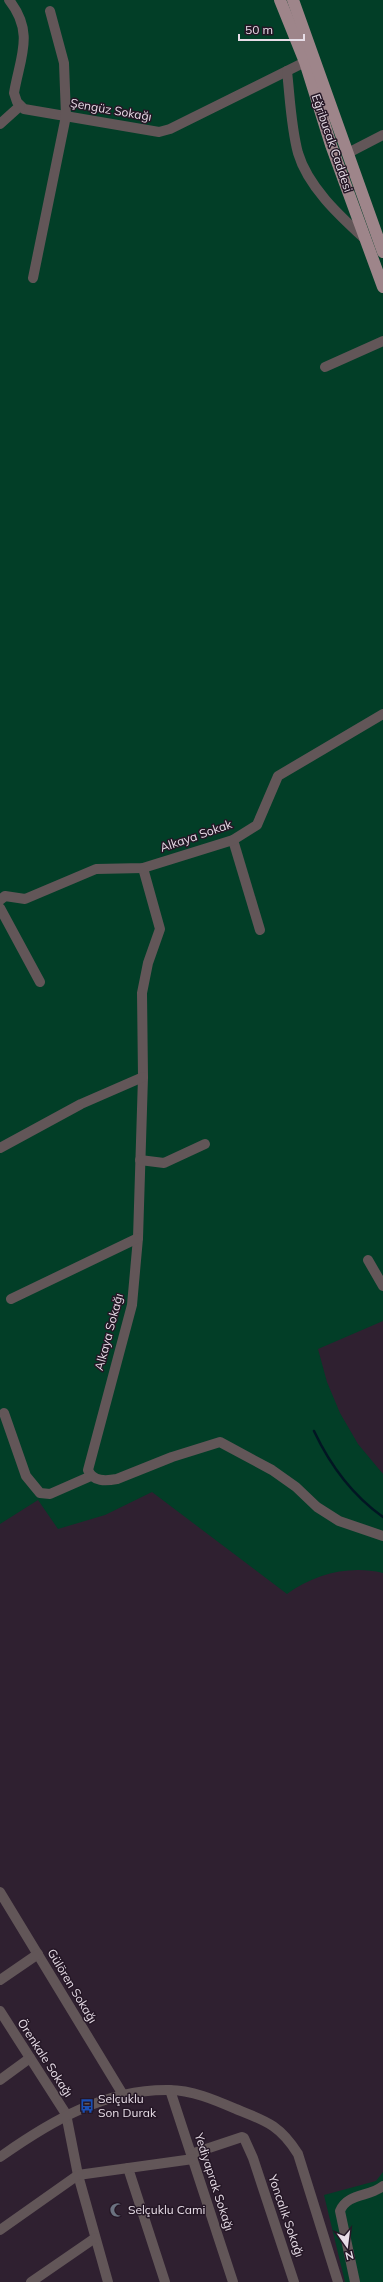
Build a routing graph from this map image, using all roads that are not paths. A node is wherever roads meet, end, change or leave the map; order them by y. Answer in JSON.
{"nodes":[{"id":1,"x":9,"y":0,"type":"edge"},
{"id":2,"x":280,"y":0,"type":"edge"},
{"id":3,"x":295,"y":1,"type":"edge"},
{"id":4,"x":50,"y":11,"type":"dead end"},
{"id":5,"x":305,"y":62,"type":"junction"},
{"id":6,"x":287,"y":71,"type":"junction"},
{"id":7,"x":20,"y":106,"type":"junction"},
{"id":8,"x":66,"y":116,"type":"junction"},
{"id":9,"x":0,"y":124,"type":"edge"},
{"id":10,"x":383,"y":135,"type":"edge"},
{"id":11,"x":348,"y":153,"type":"junction"},
{"id":12,"x":366,"y":241,"type":"junction"},
{"id":13,"x":383,"y":252,"type":"edge"},
{"id":14,"x":33,"y":278,"type":"dead end"},
{"id":15,"x":383,"y":287,"type":"edge"},
{"id":16,"x":383,"y":341,"type":"edge"},
{"id":17,"x":325,"y":367,"type":"dead end"},
{"id":18,"x":383,"y":714,"type":"edge"},
{"id":19,"x":233,"y":840,"type":"junction"},
{"id":20,"x":143,"y":868,"type":"junction"},
{"id":21,"x":0,"y":900,"type":"edge"},
{"id":22,"x":0,"y":908,"type":"edge"},
{"id":23,"x":260,"y":930,"type":"dead end"},
{"id":24,"x":40,"y":982,"type":"dead end"},
{"id":25,"x":143,"y":1077,"type":"junction"},
{"id":26,"x":205,"y":1144,"type":"dead end"},
{"id":27,"x":0,"y":1148,"type":"edge"},
{"id":28,"x":140,"y":1160,"type":"junction"},
{"id":29,"x":138,"y":1238,"type":"junction"},
{"id":30,"x":368,"y":1260,"type":"dead end"},
{"id":31,"x":383,"y":1286,"type":"edge"},
{"id":32,"x":11,"y":1299,"type":"dead end"},
{"id":33,"x":4,"y":1413,"type":"dead end"},
{"id":34,"x":91,"y":1476,"type":"junction"},
{"id":35,"x":383,"y":1536,"type":"edge"},
{"id":36,"x":0,"y":1892,"type":"edge"},
{"id":37,"x":38,"y":1954,"type":"junction"},
{"id":38,"x":0,"y":1980,"type":"edge"},
{"id":39,"x":0,"y":2011,"type":"edge"},
{"id":40,"x":30,"y":2058,"type":"junction"},
{"id":41,"x":0,"y":2080,"type":"edge"},
{"id":42,"x":170,"y":2090,"type":"junction"},
{"id":43,"x":122,"y":2093,"type":"junction"},
{"id":44,"x":66,"y":2114,"type":"junction"},
{"id":45,"x":192,"y":2156,"type":"junction"},
{"id":46,"x":0,"y":2157,"type":"edge"},
{"id":47,"x":128,"y":2168,"type":"junction"},
{"id":48,"x":78,"y":2175,"type":"junction"},
{"id":49,"x":383,"y":2186,"type":"edge"},
{"id":50,"x":0,"y":2230,"type":"edge"},
{"id":51,"x":95,"y":2238,"type":"junction"},
{"id":52,"x":355,"y":2280,"type":"edge"},
{"id":53,"x":336,"y":2281,"type":"edge"},
{"id":54,"x":31,"y":2282,"type":"edge"},
{"id":55,"x":108,"y":2282,"type":"edge"},
{"id":56,"x":165,"y":2282,"type":"edge"},
{"id":57,"x":233,"y":2282,"type":"edge"},
{"id":58,"x":294,"y":2282,"type":"edge"}],
"edges":[{"from":1,"to":7,"type":"street"},
{"from":2,"to":5,"type":"main road","name":"Eğribucak Caddesi"},
{"from":3,"to":11,"type":"main road","name":"Eğribucak Caddesi"},
{"from":4,"to":8,"type":"street"},
{"from":5,"to":6,"type":"street","name":"Şengüz Sokağı"},
{"from":5,"to":12,"type":"main road","name":"Eğribucak Caddesi"},
{"from":6,"to":8,"type":"street","name":"Şengüz Sokağı"},
{"from":6,"to":12,"type":"street"},
{"from":7,"to":8,"type":"street","name":"Şengüz Sokağı"},
{"from":7,"to":9,"type":"street"},
{"from":8,"to":14,"type":"street"},
{"from":10,"to":11,"type":"street"},
{"from":11,"to":13,"type":"main road","name":"Eğribucak Caddesi"},
{"from":12,"to":15,"type":"main road","name":"Eğribucak Caddesi"},
{"from":16,"to":17,"type":"street"},
{"from":18,"to":19,"type":"street","name":"Alkaya Sokak"},
{"from":19,"to":20,"type":"street","name":"Alkaya Sokak"},
{"from":19,"to":23,"type":"street"},
{"from":20,"to":21,"type":"street","name":"Alkaya Sokak"},
{"from":20,"to":25,"type":"street","name":"Alkaya Sokağı"},
{"from":22,"to":24,"type":"street"},
{"from":25,"to":27,"type":"street"},
{"from":25,"to":28,"type":"street","name":"Alkaya Sokağı"},
{"from":26,"to":28,"type":"street"},
{"from":28,"to":29,"type":"street","name":"Alkaya Sokağı"},
{"from":29,"to":32,"type":"street"},
{"from":29,"to":34,"type":"street","name":"Alkaya Sokağı"},
{"from":30,"to":31,"type":"street"},
{"from":33,"to":34,"type":"street"},
{"from":34,"to":35,"type":"street"},
{"from":36,"to":37,"type":"street","name":"Gülören Sokağı"},
{"from":37,"to":38,"type":"street"},
{"from":37,"to":43,"type":"street","name":"Gülören Sokağı"},
{"from":39,"to":40,"type":"street","name":"Örenkale Sokağı"},
{"from":40,"to":41,"type":"street"},
{"from":40,"to":44,"type":"street","name":"Örenkale Sokağı"},
{"from":42,"to":43,"type":"street"},
{"from":42,"to":45,"type":"street","name":"Yediyaprak Sokağı"},
{"from":42,"to":53,"type":"street"},
{"from":43,"to":44,"type":"street"},
{"from":44,"to":46,"type":"street"},
{"from":44,"to":48,"type":"street","name":"Örenkale Sokağı"},
{"from":45,"to":47,"type":"street"},
{"from":45,"to":57,"type":"street","name":"Yediyaprak Sokağı"},
{"from":45,"to":58,"type":"street","name":"Yoncalık Sokağı"},
{"from":47,"to":48,"type":"street"},
{"from":47,"to":56,"type":"street"},
{"from":48,"to":50,"type":"street"},
{"from":48,"to":51,"type":"street","name":"Örenkale Sokağı"},
{"from":49,"to":52,"type":"street"},
{"from":51,"to":54,"type":"street"},
{"from":51,"to":55,"type":"street","name":"Örenkale Sokağı"},
{"from":52,"to":53,"type":"street"}]}
